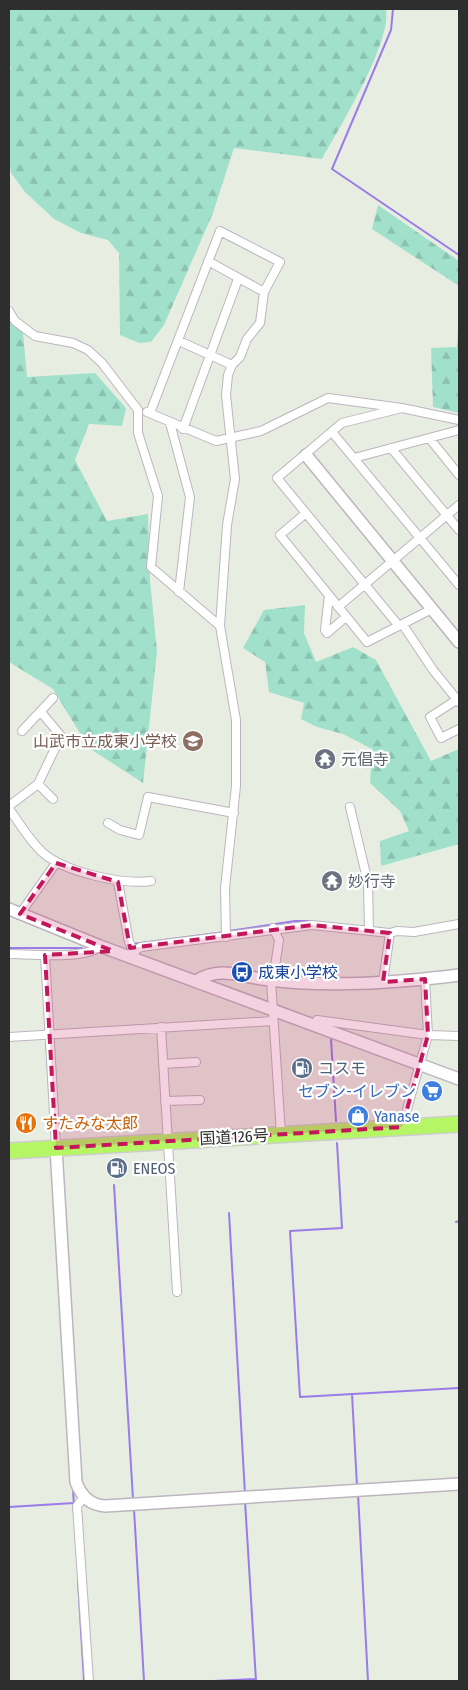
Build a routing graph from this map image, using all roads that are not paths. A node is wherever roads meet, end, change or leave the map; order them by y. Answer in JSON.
{"nodes":[{"id":1,"x":208,"y":261,"type":"junction"},
{"id":2,"x":238,"y":279,"type":"junction"},
{"id":3,"x":264,"y":292,"type":"junction"},
{"id":4,"x":9,"y":312,"type":"edge"},
{"id":5,"x":179,"y":341,"type":"junction"},
{"id":6,"x":210,"y":354,"type":"junction"},
{"id":7,"x":232,"y":365,"type":"junction"},
{"id":8,"x":402,"y":408,"type":"junction"},
{"id":9,"x":138,"y":410,"type":"junction"},
{"id":10,"x":150,"y":413,"type":"junction"},
{"id":11,"x":459,"y":420,"type":"edge"},
{"id":12,"x":170,"y":423,"type":"junction"},
{"id":13,"x":183,"y":428,"type":"junction"},
{"id":14,"x":459,"y":430,"type":"edge"},
{"id":15,"x":332,"y":432,"type":"junction"},
{"id":16,"x":230,"y":437,"type":"junction"},
{"id":17,"x":430,"y":439,"type":"junction"},
{"id":18,"x":391,"y":448,"type":"junction"},
{"id":19,"x":306,"y":454,"type":"junction"},
{"id":20,"x":354,"y":458,"type":"junction"},
{"id":21,"x":459,"y":475,"type":"edge"},
{"id":22,"x":459,"y":506,"type":"edge"},
{"id":23,"x":306,"y":513,"type":"junction"},
{"id":24,"x":447,"y":516,"type":"junction"},
{"id":25,"x":459,"y":530,"type":"edge"},
{"id":26,"x":420,"y":538,"type":"junction"},
{"id":27,"x":393,"y":562,"type":"junction"},
{"id":28,"x":366,"y":584,"type":"junction"},
{"id":29,"x":459,"y":585,"type":"edge"},
{"id":30,"x":179,"y":592,"type":"junction"},
{"id":31,"x":329,"y":596,"type":"junction"},
{"id":32,"x":338,"y":607,"type":"junction"},
{"id":33,"x":432,"y":609,"type":"junction"},
{"id":34,"x":346,"y":617,"type":"junction"},
{"id":35,"x":220,"y":626,"type":"junction"},
{"id":36,"x":401,"y":626,"type":"junction"},
{"id":37,"x":459,"y":642,"type":"edge"},
{"id":38,"x":53,"y":698,"type":"dead end"},
{"id":39,"x":458,"y":700,"type":"edge"},
{"id":40,"x":41,"y":712,"type":"junction"},
{"id":41,"x":459,"y":729,"type":"edge"},
{"id":42,"x":22,"y":731,"type":"dead end"},
{"id":43,"x":38,"y":784,"type":"junction"},
{"id":44,"x":53,"y":800,"type":"dead end"},
{"id":45,"x":9,"y":807,"type":"edge"},
{"id":46,"x":350,"y":808,"type":"dead end"},
{"id":47,"x":234,"y":813,"type":"junction"},
{"id":48,"x":108,"y":823,"type":"dead end"},
{"id":49,"x":56,"y":863,"type":"junction"},
{"id":50,"x":151,"y":881,"type":"dead end"},
{"id":51,"x":118,"y":882,"type":"junction"},
{"id":52,"x":9,"y":909,"type":"edge"},
{"id":53,"x":20,"y":914,"type":"junction"},
{"id":54,"x":459,"y":924,"type":"edge"},
{"id":55,"x":273,"y":928,"type":"junction"},
{"id":56,"x":369,"y":931,"type":"junction"},
{"id":57,"x":392,"y":932,"type":"junction"},
{"id":58,"x":226,"y":933,"type":"junction"},
{"id":59,"x":100,"y":946,"type":"junction"},
{"id":60,"x":9,"y":954,"type":"edge"},
{"id":61,"x":45,"y":955,"type":"junction"},
{"id":62,"x":133,"y":955,"type":"junction"},
{"id":63,"x":459,"y":975,"type":"edge"},
{"id":64,"x":426,"y":979,"type":"junction"},
{"id":65,"x":272,"y":980,"type":"junction"},
{"id":66,"x":196,"y":981,"type":"junction"},
{"id":67,"x":382,"y":982,"type":"junction"},
{"id":68,"x":273,"y":1016,"type":"junction"},
{"id":69,"x":316,"y":1026,"type":"junction"},
{"id":70,"x":161,"y":1027,"type":"junction"},
{"id":71,"x":49,"y":1035,"type":"junction"},
{"id":72,"x":428,"y":1035,"type":"junction"},
{"id":73,"x":459,"y":1036,"type":"edge"},
{"id":74,"x":9,"y":1037,"type":"edge"},
{"id":75,"x":196,"y":1062,"type":"dead end"},
{"id":76,"x":163,"y":1064,"type":"junction"},
{"id":77,"x":420,"y":1064,"type":"junction"},
{"id":78,"x":459,"y":1079,"type":"edge"},
{"id":79,"x":200,"y":1100,"type":"dead end"},
{"id":80,"x":165,"y":1101,"type":"junction"},
{"id":81,"x":459,"y":1124,"type":"edge"},
{"id":82,"x":402,"y":1127,"type":"junction"},
{"id":83,"x":281,"y":1134,"type":"junction"},
{"id":84,"x":167,"y":1141,"type":"junction"},
{"id":85,"x":56,"y":1148,"type":"junction"},
{"id":86,"x":9,"y":1151,"type":"edge"},
{"id":87,"x":177,"y":1292,"type":"dead end"},
{"id":88,"x":459,"y":1484,"type":"edge"},
{"id":89,"x":84,"y":1497,"type":"junction"},
{"id":90,"x":88,"y":1681,"type":"edge"}],
"edges":[{"from":1,"to":2,"type":"street"},
{"from":1,"to":3,"type":"street"},
{"from":1,"to":5,"type":"street"},
{"from":2,"to":3,"type":"street"},
{"from":2,"to":6,"type":"street"},
{"from":3,"to":7,"type":"street"},
{"from":4,"to":9,"type":"street"},
{"from":5,"to":6,"type":"street"},
{"from":5,"to":10,"type":"street"},
{"from":6,"to":7,"type":"street"},
{"from":6,"to":13,"type":"street"},
{"from":7,"to":16,"type":"street"},
{"from":8,"to":11,"type":"street"},
{"from":8,"to":15,"type":"street"},
{"from":8,"to":16,"type":"street"},
{"from":9,"to":10,"type":"street"},
{"from":9,"to":30,"type":"street"},
{"from":10,"to":12,"type":"street"},
{"from":12,"to":13,"type":"street"},
{"from":12,"to":30,"type":"street"},
{"from":13,"to":16,"type":"street"},
{"from":14,"to":17,"type":"street"},
{"from":15,"to":19,"type":"street"},
{"from":15,"to":20,"type":"street"},
{"from":16,"to":35,"type":"street"},
{"from":17,"to":18,"type":"street"},
{"from":17,"to":21,"type":"street"},
{"from":18,"to":20,"type":"street"},
{"from":18,"to":24,"type":"street"},
{"from":19,"to":23,"type":"street"},
{"from":19,"to":27,"type":"street"},
{"from":20,"to":26,"type":"street"},
{"from":22,"to":24,"type":"street"},
{"from":23,"to":28,"type":"street"},
{"from":23,"to":31,"type":"street"},
{"from":24,"to":25,"type":"street"},
{"from":24,"to":26,"type":"street"},
{"from":26,"to":27,"type":"street"},
{"from":26,"to":29,"type":"street"},
{"from":27,"to":28,"type":"street"},
{"from":27,"to":33,"type":"street"},
{"from":28,"to":32,"type":"street"},
{"from":28,"to":36,"type":"street"},
{"from":30,"to":35,"type":"street"},
{"from":31,"to":32,"type":"street"},
{"from":31,"to":34,"type":"street"},
{"from":32,"to":34,"type":"street"},
{"from":33,"to":36,"type":"street"},
{"from":33,"to":37,"type":"street"},
{"from":34,"to":36,"type":"street"},
{"from":35,"to":47,"type":"street"},
{"from":36,"to":39,"type":"street"},
{"from":38,"to":40,"type":"street"},
{"from":39,"to":41,"type":"street"},
{"from":40,"to":42,"type":"street"},
{"from":40,"to":43,"type":"street"},
{"from":43,"to":44,"type":"street"},
{"from":43,"to":45,"type":"street"},
{"from":45,"to":49,"type":"street"},
{"from":46,"to":56,"type":"street"},
{"from":47,"to":48,"type":"street"},
{"from":47,"to":58,"type":"street"},
{"from":49,"to":51,"type":"street"},
{"from":49,"to":53,"type":"street"},
{"from":50,"to":51,"type":"street"},
{"from":51,"to":62,"type":"street"},
{"from":52,"to":53,"type":"street"},
{"from":53,"to":59,"type":"street"},
{"from":54,"to":57,"type":"street"},
{"from":55,"to":56,"type":"street"},
{"from":55,"to":58,"type":"street"},
{"from":55,"to":65,"type":"street"},
{"from":56,"to":57,"type":"street"},
{"from":57,"to":67,"type":"street"},
{"from":58,"to":62,"type":"street"},
{"from":59,"to":61,"type":"street"},
{"from":59,"to":62,"type":"street"},
{"from":60,"to":61,"type":"street"},
{"from":61,"to":71,"type":"street"},
{"from":62,"to":66,"type":"street"},
{"from":63,"to":64,"type":"street"},
{"from":64,"to":67,"type":"street"},
{"from":64,"to":72,"type":"street"},
{"from":65,"to":66,"type":"street"},
{"from":65,"to":67,"type":"street"},
{"from":65,"to":68,"type":"street"},
{"from":66,"to":68,"type":"street"},
{"from":68,"to":69,"type":"street"},
{"from":68,"to":70,"type":"street"},
{"from":68,"to":83,"type":"street"},
{"from":69,"to":72,"type":"street"},
{"from":69,"to":77,"type":"street"},
{"from":70,"to":71,"type":"street"},
{"from":70,"to":76,"type":"street"},
{"from":71,"to":74,"type":"street"},
{"from":71,"to":85,"type":"street"},
{"from":72,"to":73,"type":"street"},
{"from":72,"to":77,"type":"street"},
{"from":75,"to":76,"type":"street"},
{"from":76,"to":80,"type":"street"},
{"from":77,"to":78,"type":"street"},
{"from":77,"to":82,"type":"street"},
{"from":79,"to":80,"type":"street"},
{"from":80,"to":84,"type":"street"},
{"from":81,"to":82,"type":"highway","name":"国道126号"},
{"from":82,"to":83,"type":"highway","name":"国道126号"},
{"from":83,"to":84,"type":"highway","name":"国道126号"},
{"from":84,"to":85,"type":"highway","name":"国道126号"},
{"from":84,"to":87,"type":"street"},
{"from":85,"to":86,"type":"highway","name":"国道126号"},
{"from":85,"to":89,"type":"street"},
{"from":88,"to":89,"type":"street"},
{"from":89,"to":90,"type":"street"}]}
